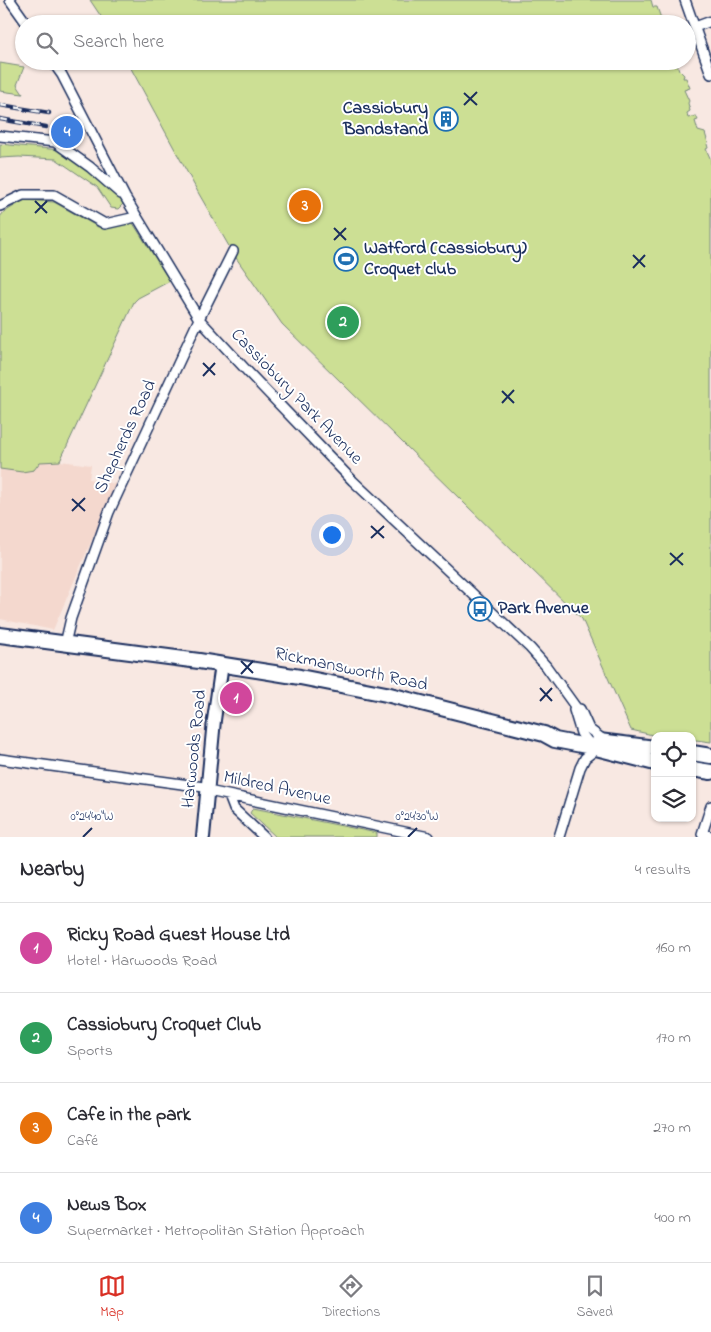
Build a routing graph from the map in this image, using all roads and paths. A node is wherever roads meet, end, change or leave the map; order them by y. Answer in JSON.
{"nodes":[{"id":1,"x":10,"y":0,"type":"edge"},
{"id":2,"x":685,"y":0,"type":"edge"},
{"id":3,"x":21,"y":15,"type":"edge"},
{"id":4,"x":690,"y":15,"type":"edge"},
{"id":5,"x":711,"y":21,"type":"edge"},
{"id":6,"x":696,"y":26,"type":"edge"},
{"id":7,"x":696,"y":33,"type":"edge"},
{"id":8,"x":58,"y":70,"type":"edge"},
{"id":9,"x":711,"y":74,"type":"edge"},
{"id":10,"x":0,"y":136,"type":"edge"},
{"id":11,"x":125,"y":198,"type":"junction"},
{"id":12,"x":0,"y":206,"type":"edge"},
{"id":13,"x":136,"y":217,"type":"junction"},
{"id":14,"x":233,"y":251,"type":"dead end"},
{"id":15,"x":199,"y":319,"type":"junction"},
{"id":16,"x":0,"y":635,"type":"edge"},
{"id":17,"x":65,"y":644,"type":"junction"},
{"id":18,"x":222,"y":664,"type":"junction"},
{"id":19,"x":594,"y":741,"type":"junction"},
{"id":20,"x":651,"y":748,"type":"edge"},
{"id":21,"x":696,"y":754,"type":"edge"},
{"id":22,"x":711,"y":756,"type":"edge"},
{"id":23,"x":0,"y":759,"type":"edge"},
{"id":24,"x":651,"y":761,"type":"edge"},
{"id":25,"x":696,"y":770,"type":"edge"},
{"id":26,"x":711,"y":772,"type":"edge"},
{"id":27,"x":208,"y":790,"type":"junction"},
{"id":28,"x":229,"y":796,"type":"junction"},
{"id":29,"x":711,"y":806,"type":"edge"},
{"id":30,"x":711,"y":836,"type":"edge"},
{"id":31,"x":204,"y":837,"type":"edge"},
{"id":32,"x":264,"y":837,"type":"edge"},
{"id":33,"x":429,"y":837,"type":"edge"},
{"id":34,"x":559,"y":837,"type":"edge"}],
"edges":[{"from":1,"to":3,"type":"street"},
{"from":2,"to":4,"type":"street"},
{"from":5,"to":6,"type":"street"},
{"from":7,"to":9,"type":"street"},
{"from":8,"to":11,"type":"street","name":"Cassiobury Park Avenue"},
{"from":10,"to":11,"type":"street"},
{"from":11,"to":13,"type":"street","name":"Cassiobury Park Avenue"},
{"from":12,"to":13,"type":"street"},
{"from":13,"to":15,"type":"street","name":"Cassiobury Park Avenue"},
{"from":14,"to":15,"type":"street","name":"Shepherds Road"},
{"from":15,"to":17,"type":"street","name":"Shepherds Road"},
{"from":15,"to":19,"type":"street","name":"Cassiobury Park Avenue"},
{"from":16,"to":17,"type":"main road","name":"Rickmansworth Road"},
{"from":17,"to":18,"type":"main road","name":"Rickmansworth Road"},
{"from":18,"to":19,"type":"main road","name":"Rickmansworth Road"},
{"from":18,"to":27,"type":"street","name":"Harwoods Road"},
{"from":19,"to":20,"type":"main road","name":"Rickmansworth Road"},
{"from":19,"to":24,"type":"main road","name":"Rickmansworth Road"},
{"from":19,"to":34,"type":"street"},
{"from":21,"to":22,"type":"main road"},
{"from":23,"to":27,"type":"street","name":"Mildred Avenue"},
{"from":25,"to":26,"type":"main road"},
{"from":27,"to":28,"type":"street","name":"Mildred Avenue"},
{"from":27,"to":31,"type":"street","name":"Harwoods Road"},
{"from":28,"to":32,"type":"street"},
{"from":28,"to":33,"type":"street","name":"Mildred Avenue"},
{"from":29,"to":30,"type":"street"}]}
